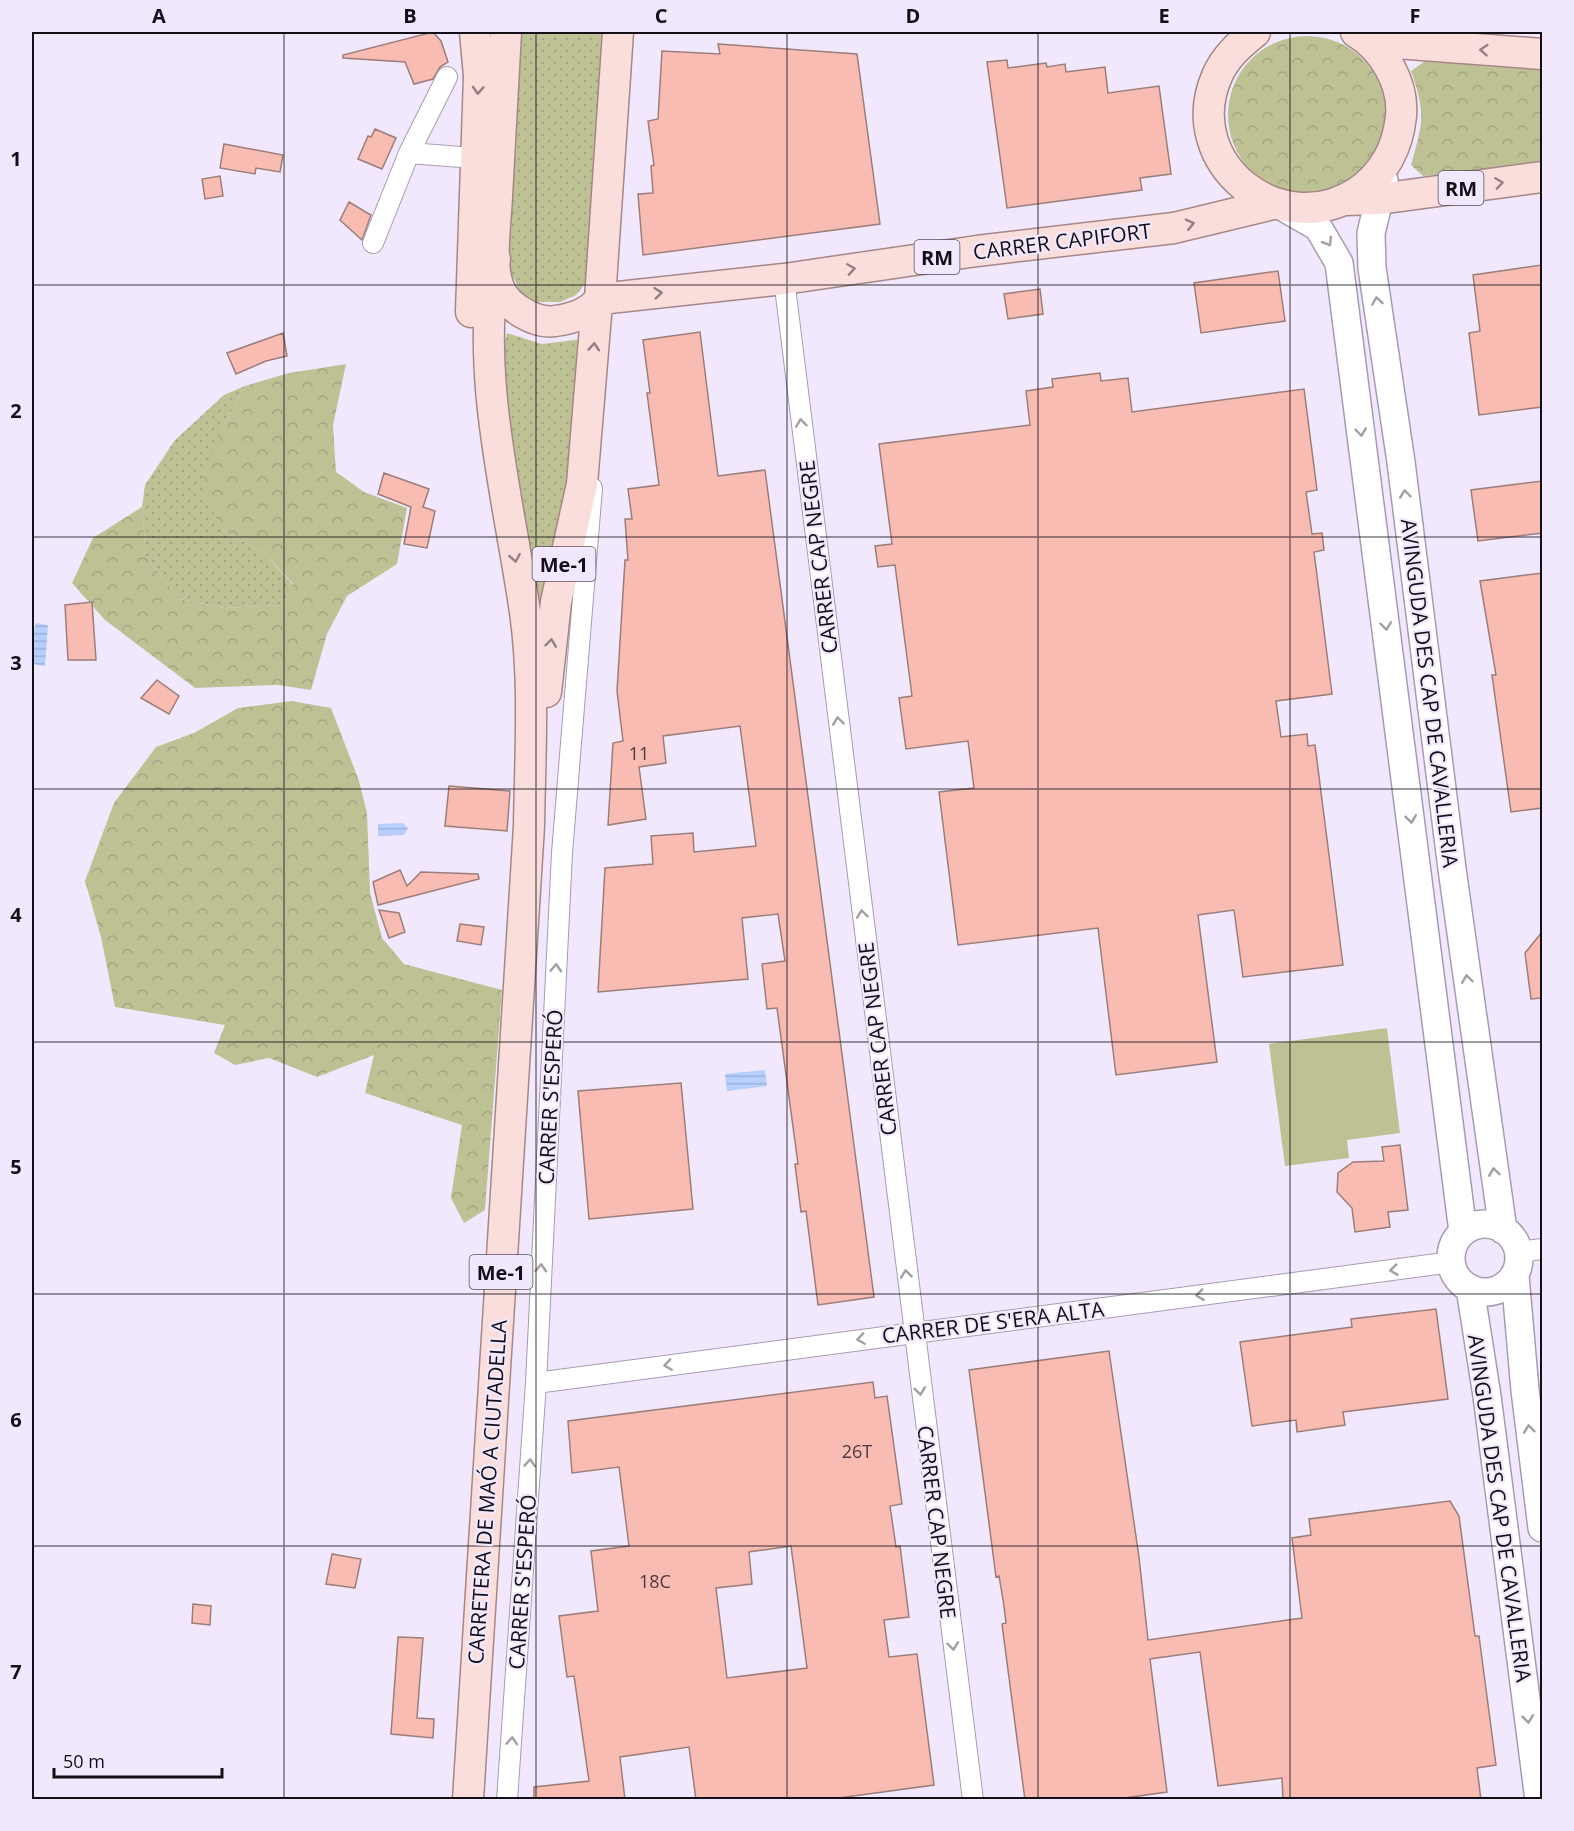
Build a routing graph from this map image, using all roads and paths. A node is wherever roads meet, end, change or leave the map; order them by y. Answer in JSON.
{"nodes":[{"id":1,"x":475,"y":32,"type":"edge"},
{"id":2,"x":506,"y":32,"type":"edge"},
{"id":3,"x":618,"y":32,"type":"edge"},
{"id":4,"x":1255,"y":32,"type":"edge"},
{"id":5,"x":1360,"y":34,"type":"edge"},
{"id":6,"x":1542,"y":54,"type":"edge"},
{"id":7,"x":447,"y":77,"type":"dead end"},
{"id":8,"x":409,"y":153,"type":"junction"},
{"id":9,"x":1390,"y":157,"type":"junction"},
{"id":10,"x":474,"y":158,"type":"junction"},
{"id":11,"x":1542,"y":177,"type":"edge"},
{"id":12,"x":1379,"y":199,"type":"junction"},
{"id":13,"x":1345,"y":200,"type":"junction"},
{"id":14,"x":1278,"y":205,"type":"junction"},
{"id":15,"x":373,"y":243,"type":"dead end"},
{"id":16,"x":495,"y":259,"type":"junction"},
{"id":17,"x":784,"y":279,"type":"junction"},
{"id":18,"x":598,"y":301,"type":"junction"},
{"id":19,"x":590,"y":394,"type":"junction"},
{"id":20,"x":504,"y":500,"type":"junction"},
{"id":21,"x":529,"y":826,"type":"junction"},
{"id":22,"x":1503,"y":1230,"type":"junction"},
{"id":23,"x":1463,"y":1232,"type":"junction"},
{"id":24,"x":1525,"y":1259,"type":"edge"},
{"id":25,"x":1452,"y":1262,"type":"junction"},
{"id":26,"x":1470,"y":1288,"type":"junction"},
{"id":27,"x":913,"y":1332,"type":"junction"},
{"id":28,"x":536,"y":1383,"type":"junction"},
{"id":29,"x":1542,"y":1528,"type":"edge"},
{"id":30,"x":468,"y":1800,"type":"edge"},
{"id":31,"x":507,"y":1800,"type":"edge"},
{"id":32,"x":973,"y":1800,"type":"edge"},
{"id":33,"x":1539,"y":1800,"type":"edge"}],
"edges":[{"from":1,"to":10,"type":"main road","one_way":true},
{"from":2,"to":16,"type":"main road","number":"RM"},
{"from":3,"to":18,"type":"main road","name":"CARRETERA DE MAÓ A CIUTADELLA"},
{"from":4,"to":14,"type":"main road","number":"RM"},
{"from":6,"to":5,"type":"main road","number":"RM","one_way":true},
{"from":5,"to":9,"type":"main road","number":"RM"},
{"from":7,"to":8,"type":"street"},
{"from":8,"to":10,"type":"street"},
{"from":8,"to":15,"type":"street"},
{"from":9,"to":12,"type":"street","name":"AVINGUDA DES CAP DE CAVALLERIA"},
{"from":9,"to":13,"type":"main road","number":"RM"},
{"from":10,"to":20,"type":"main road"},
{"from":12,"to":11,"type":"main road","number":"RM","one_way":true},
{"from":12,"to":13,"type":"main road","number":"RM"},
{"from":22,"to":12,"type":"street","name":"AVINGUDA DES CAP DE CAVALLERIA","one_way":true},
{"from":13,"to":14,"type":"main road","number":"RM"},
{"from":17,"to":14,"type":"main road","name":"CARRER CAPIFORT","number":"RM","one_way":true},
{"from":14,"to":23,"type":"street","name":"AVINGUDA DES CAP DE CAVALLERIA","one_way":true},
{"from":16,"to":18,"type":"main road","number":"RM"},
{"from":16,"to":20,"type":"main road","name":"CARRETERA DE MAÓ A CIUTADELLA","number":"Me-1"},
{"from":18,"to":17,"type":"main road","name":"CARRER CAPIFORT","number":"RM","one_way":true},
{"from":27,"to":17,"type":"street","name":"CARRER CAP NEGRE","one_way":true},
{"from":19,"to":18,"type":"main road","name":"CARRETERA DE MAÓ A CIUTADELLA","number":"Me-1","one_way":true},
{"from":21,"to":19,"type":"main road","name":"CARRETERA DE MAÓ A CIUTADELLA","number":"Me-1","one_way":true},
{"from":28,"to":19,"type":"street","name":"CARRER S'ESPERÓ","one_way":true},
{"from":20,"to":21,"type":"main road","name":"CARRETERA DE MAÓ A CIUTADELLA","number":"Me-1","one_way":true},
{"from":21,"to":30,"type":"main road","name":"CARRETERA DE MAÓ A CIUTADELLA","number":"Me-1"},
{"from":22,"to":23,"type":"street"},
{"from":22,"to":24,"type":"street"},
{"from":23,"to":25,"type":"street"},
{"from":24,"to":26,"type":"street"},
{"from":29,"to":24,"type":"street","name":"AVINGUDA DES CAP DE CAVALLERIA","one_way":true},
{"from":25,"to":26,"type":"street"},
{"from":25,"to":27,"type":"street","name":"CARRER DE S'ERA ALTA","one_way":true},
{"from":26,"to":33,"type":"street","name":"AVINGUDA DES CAP DE CAVALLERIA","one_way":true},
{"from":27,"to":28,"type":"street","name":"CARRER DE S'ERA ALTA","one_way":true},
{"from":27,"to":32,"type":"street","name":"CARRER CAP NEGRE","one_way":true},
{"from":31,"to":28,"type":"street","name":"CARRER S'ESPERÓ","one_way":true}]}
